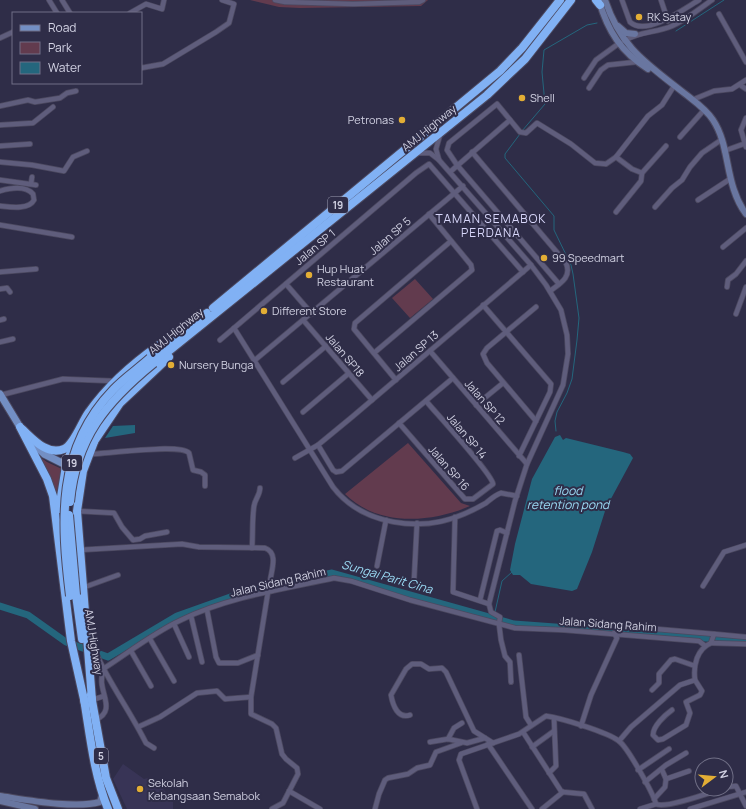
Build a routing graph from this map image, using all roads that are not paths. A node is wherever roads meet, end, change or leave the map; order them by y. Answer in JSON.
{"nodes":[{"id":1,"x":49,"y":0,"type":"edge"},
{"id":2,"x":62,"y":0,"type":"edge"},
{"id":3,"x":164,"y":0,"type":"edge"},
{"id":4,"x":222,"y":0,"type":"edge"},
{"id":5,"x":275,"y":0,"type":"edge"},
{"id":6,"x":423,"y":0,"type":"edge"},
{"id":7,"x":560,"y":0,"type":"edge"},
{"id":8,"x":622,"y":0,"type":"edge"},
{"id":9,"x":661,"y":0,"type":"edge"},
{"id":10,"x":699,"y":0,"type":"edge"},
{"id":11,"x":712,"y":0,"type":"edge"},
{"id":12,"x":571,"y":1,"type":"edge"},
{"id":13,"x":600,"y":1,"type":"edge"},
{"id":14,"x":56,"y":12,"type":"edge"},
{"id":15,"x":69,"y":12,"type":"edge"},
{"id":16,"x":132,"y":12,"type":"edge"},
{"id":17,"x":720,"y":14,"type":"dead end"},
{"id":18,"x":610,"y":17,"type":"junction"},
{"id":19,"x":668,"y":20,"type":"junction"},
{"id":20,"x":670,"y":27,"type":"junction"},
{"id":21,"x":12,"y":32,"type":"edge"},
{"id":22,"x":636,"y":34,"type":"junction"},
{"id":23,"x":0,"y":38,"type":"edge"},
{"id":24,"x":621,"y":42,"type":"junction"},
{"id":25,"x":630,"y":52,"type":"junction"},
{"id":26,"x":636,"y":62,"type":"junction"},
{"id":27,"x":746,"y":62,"type":"edge"},
{"id":28,"x":142,"y":68,"type":"edge"},
{"id":29,"x":658,"y":74,"type":"junction"},
{"id":30,"x":584,"y":78,"type":"dead end"},
{"id":31,"x":746,"y":80,"type":"edge"},
{"id":32,"x":740,"y":85,"type":"junction"},
{"id":33,"x":674,"y":86,"type":"junction"},
{"id":34,"x":589,"y":88,"type":"dead end"},
{"id":35,"x":746,"y":89,"type":"edge"},
{"id":36,"x":76,"y":90,"type":"dead end"},
{"id":37,"x":692,"y":100,"type":"junction"},
{"id":38,"x":0,"y":106,"type":"edge"},
{"id":39,"x":53,"y":107,"type":"dead end"},
{"id":40,"x":704,"y":110,"type":"junction"},
{"id":41,"x":746,"y":118,"type":"edge"},
{"id":42,"x":510,"y":120,"type":"junction"},
{"id":43,"x":0,"y":125,"type":"edge"},
{"id":44,"x":442,"y":132,"type":"junction"},
{"id":45,"x":680,"y":137,"type":"dead end"},
{"id":46,"x":721,"y":140,"type":"junction"},
{"id":47,"x":30,"y":144,"type":"dead end"},
{"id":48,"x":746,"y":145,"type":"edge"},
{"id":49,"x":0,"y":146,"type":"edge"},
{"id":50,"x":666,"y":146,"type":"dead end"},
{"id":51,"x":87,"y":151,"type":"dead end"},
{"id":52,"x":724,"y":151,"type":"junction"},
{"id":53,"x":472,"y":152,"type":"junction"},
{"id":54,"x":415,"y":153,"type":"junction"},
{"id":55,"x":616,"y":157,"type":"junction"},
{"id":56,"x":439,"y":160,"type":"junction"},
{"id":57,"x":0,"y":162,"type":"edge"},
{"id":58,"x":457,"y":165,"type":"junction"},
{"id":59,"x":450,"y":172,"type":"junction"},
{"id":60,"x":642,"y":173,"type":"junction"},
{"id":61,"x":32,"y":177,"type":"dead end"},
{"id":62,"x":730,"y":179,"type":"junction"},
{"id":63,"x":0,"y":180,"type":"edge"},
{"id":64,"x":463,"y":186,"type":"junction"},
{"id":65,"x":0,"y":191,"type":"edge"},
{"id":66,"x":455,"y":193,"type":"junction"},
{"id":67,"x":698,"y":200,"type":"dead end"},
{"id":68,"x":0,"y":206,"type":"edge"},
{"id":69,"x":655,"y":207,"type":"dead end"},
{"id":70,"x":745,"y":211,"type":"edge"},
{"id":71,"x":616,"y":212,"type":"dead end"},
{"id":72,"x":429,"y":214,"type":"junction"},
{"id":73,"x":0,"y":225,"type":"edge"},
{"id":74,"x":746,"y":228,"type":"edge"},
{"id":75,"x":72,"y":237,"type":"dead end"},
{"id":76,"x":451,"y":242,"type":"junction"},
{"id":77,"x":723,"y":247,"type":"dead end"},
{"id":78,"x":746,"y":261,"type":"edge"},
{"id":79,"x":531,"y":265,"type":"junction"},
{"id":80,"x":36,"y":269,"type":"dead end"},
{"id":81,"x":0,"y":272,"type":"edge"},
{"id":82,"x":523,"y":272,"type":"junction"},
{"id":83,"x":286,"y":284,"type":"junction"},
{"id":84,"x":559,"y":284,"type":"junction"},
{"id":85,"x":727,"y":287,"type":"dead end"},
{"id":86,"x":746,"y":287,"type":"edge"},
{"id":87,"x":0,"y":289,"type":"edge"},
{"id":88,"x":550,"y":290,"type":"junction"},
{"id":89,"x":10,"y":292,"type":"dead end"},
{"id":90,"x":483,"y":305,"type":"junction"},
{"id":91,"x":536,"y":307,"type":"dead end"},
{"id":92,"x":312,"y":314,"type":"junction"},
{"id":93,"x":736,"y":314,"type":"dead end"},
{"id":94,"x":208,"y":316,"type":"junction"},
{"id":95,"x":304,"y":321,"type":"junction"},
{"id":96,"x":234,"y":328,"type":"junction"},
{"id":97,"x":506,"y":332,"type":"junction"},
{"id":98,"x":13,"y":339,"type":"dead end"},
{"id":99,"x":220,"y":340,"type":"dead end"},
{"id":100,"x":0,"y":342,"type":"edge"},
{"id":101,"x":326,"y":346,"type":"junction"},
{"id":102,"x":430,"y":351,"type":"junction"},
{"id":103,"x":374,"y":353,"type":"junction"},
{"id":104,"x":255,"y":360,"type":"junction"},
{"id":105,"x":348,"y":374,"type":"junction"},
{"id":106,"x":452,"y":378,"type":"junction"},
{"id":107,"x":396,"y":380,"type":"junction"},
{"id":108,"x":114,"y":381,"type":"junction"},
{"id":109,"x":283,"y":382,"type":"dead end"},
{"id":110,"x":503,"y":383,"type":"junction"},
{"id":111,"x":0,"y":394,"type":"edge"},
{"id":112,"x":372,"y":400,"type":"junction"},
{"id":113,"x":426,"y":401,"type":"junction"},
{"id":114,"x":476,"y":405,"type":"junction"},
{"id":115,"x":303,"y":412,"type":"dead end"},
{"id":116,"x":536,"y":421,"type":"junction"},
{"id":117,"x":399,"y":423,"type":"junction"},
{"id":118,"x":20,"y":427,"type":"junction"},
{"id":119,"x":76,"y":434,"type":"junction"},
{"id":120,"x":94,"y":442,"type":"junction"},
{"id":121,"x":318,"y":445,"type":"junction"},
{"id":122,"x":310,"y":450,"type":"junction"},
{"id":123,"x":89,"y":454,"type":"junction"},
{"id":124,"x":519,"y":456,"type":"junction"},
{"id":125,"x":295,"y":458,"type":"dead end"},
{"id":126,"x":66,"y":464,"type":"junction"},
{"id":127,"x":527,"y":464,"type":"junction"},
{"id":128,"x":84,"y":469,"type":"junction"},
{"id":129,"x":493,"y":484,"type":"joint"},
{"id":130,"x":206,"y":486,"type":"dead end"},
{"id":131,"x":61,"y":488,"type":"junction"},
{"id":132,"x":260,"y":488,"type":"dead end"},
{"id":133,"x":517,"y":496,"type":"junction"},
{"id":134,"x":78,"y":497,"type":"junction"},
{"id":135,"x":77,"y":511,"type":"junction"},
{"id":136,"x":455,"y":517,"type":"junction"},
{"id":137,"x":386,"y":520,"type":"junction"},
{"id":138,"x":417,"y":524,"type":"junction"},
{"id":139,"x":58,"y":532,"type":"junction"},
{"id":140,"x":167,"y":532,"type":"dead end"},
{"id":141,"x":506,"y":533,"type":"junction"},
{"id":142,"x":746,"y":544,"type":"edge"},
{"id":143,"x":252,"y":548,"type":"junction"},
{"id":144,"x":79,"y":550,"type":"junction"},
{"id":145,"x":377,"y":566,"type":"dead end"},
{"id":146,"x":118,"y":575,"type":"dead end"},
{"id":147,"x":414,"y":581,"type":"dead end"},
{"id":148,"x":703,"y":586,"type":"dead end"},
{"id":149,"x":82,"y":588,"type":"junction"},
{"id":150,"x":271,"y":589,"type":"junction"},
{"id":151,"x":480,"y":600,"type":"junction"},
{"id":152,"x":489,"y":604,"type":"junction"},
{"id":153,"x":207,"y":610,"type":"junction"},
{"id":154,"x":191,"y":616,"type":"junction"},
{"id":155,"x":563,"y":621,"type":"dead end"},
{"id":156,"x":499,"y":622,"type":"junction"},
{"id":157,"x":174,"y":624,"type":"junction"},
{"id":158,"x":614,"y":633,"type":"junction"},
{"id":159,"x":714,"y":634,"type":"junction"},
{"id":160,"x":746,"y":637,"type":"edge"},
{"id":161,"x":150,"y":639,"type":"junction"},
{"id":162,"x":708,"y":644,"type":"junction"},
{"id":163,"x":746,"y":644,"type":"edge"},
{"id":164,"x":81,"y":648,"type":"junction"},
{"id":165,"x":131,"y":651,"type":"junction"},
{"id":166,"x":258,"y":655,"type":"junction"},
{"id":167,"x":519,"y":655,"type":"dead end"},
{"id":168,"x":189,"y":657,"type":"dead end"},
{"id":169,"x":202,"y":662,"type":"dead end"},
{"id":170,"x":695,"y":666,"type":"junction"},
{"id":171,"x":104,"y":670,"type":"junction"},
{"id":172,"x":695,"y":680,"type":"junction"},
{"id":173,"x":174,"y":681,"type":"dead end"},
{"id":174,"x":511,"y":682,"type":"dead end"},
{"id":175,"x":151,"y":686,"type":"dead end"},
{"id":176,"x":652,"y":690,"type":"dead end"},
{"id":177,"x":104,"y":696,"type":"junction"},
{"id":178,"x":251,"y":697,"type":"junction"},
{"id":179,"x":89,"y":702,"type":"junction"},
{"id":180,"x":672,"y":710,"type":"dead end"},
{"id":181,"x":410,"y":715,"type":"dead end"},
{"id":182,"x":554,"y":718,"type":"junction"},
{"id":183,"x":94,"y":720,"type":"junction"},
{"id":184,"x":462,"y":723,"type":"dead end"},
{"id":185,"x":531,"y":726,"type":"junction"},
{"id":186,"x":581,"y":726,"type":"junction"},
{"id":187,"x":138,"y":727,"type":"junction"},
{"id":188,"x":554,"y":731,"type":"junction"},
{"id":189,"x":523,"y":732,"type":"junction"},
{"id":190,"x":485,"y":738,"type":"junction"},
{"id":191,"x":448,"y":739,"type":"junction"},
{"id":192,"x":619,"y":741,"type":"junction"},
{"id":193,"x":430,"y":742,"type":"dead end"},
{"id":194,"x":461,"y":743,"type":"junction"},
{"id":195,"x":490,"y":743,"type":"junction"},
{"id":196,"x":532,"y":747,"type":"junction"},
{"id":197,"x":154,"y":748,"type":"dead end"},
{"id":198,"x":668,"y":749,"type":"dead end"},
{"id":199,"x":686,"y":753,"type":"dead end"},
{"id":200,"x":638,"y":770,"type":"junction"},
{"id":201,"x":662,"y":770,"type":"junction"},
{"id":202,"x":689,"y":771,"type":"dead end"},
{"id":203,"x":549,"y":773,"type":"junction"},
{"id":204,"x":666,"y":779,"type":"junction"},
{"id":205,"x":645,"y":782,"type":"junction"},
{"id":206,"x":734,"y":786,"type":"edge"},
{"id":207,"x":289,"y":791,"type":"junction"},
{"id":208,"x":563,"y":792,"type":"junction"},
{"id":209,"x":744,"y":793,"type":"edge"},
{"id":210,"x":0,"y":796,"type":"edge"},
{"id":211,"x":102,"y":796,"type":"junction"},
{"id":212,"x":696,"y":797,"type":"edge"},
{"id":213,"x":654,"y":799,"type":"junction"},
{"id":214,"x":0,"y":801,"type":"edge"},
{"id":215,"x":656,"y":804,"type":"junction"},
{"id":216,"x":746,"y":806,"type":"edge"},
{"id":217,"x":312,"y":807,"type":"edge"},
{"id":218,"x":35,"y":809,"type":"edge"},
{"id":219,"x":108,"y":809,"type":"edge"},
{"id":220,"x":118,"y":809,"type":"edge"},
{"id":221,"x":272,"y":809,"type":"edge"},
{"id":222,"x":320,"y":809,"type":"edge"},
{"id":223,"x":375,"y":809,"type":"edge"},
{"id":224,"x":477,"y":809,"type":"edge"},
{"id":225,"x":532,"y":809,"type":"edge"},
{"id":226,"x":542,"y":809,"type":"edge"},
{"id":227,"x":592,"y":809,"type":"edge"},
{"id":228,"x":640,"y":809,"type":"edge"},
{"id":229,"x":690,"y":809,"type":"edge"}],
"edges":[{"from":1,"to":14,"type":"street"},
{"from":2,"to":15,"type":"street"},
{"from":3,"to":16,"type":"street"},
{"from":4,"to":28,"type":"street"},
{"from":5,"to":6,"type":"street"},
{"from":7,"to":94,"type":"highway","name":"AMJ Highway","number":"19"},
{"from":8,"to":19,"type":"street"},
{"from":9,"to":19,"type":"street"},
{"from":10,"to":19,"type":"street"},
{"from":11,"to":20,"type":"street"},
{"from":12,"to":44,"type":"highway","name":"AMJ Highway","number":"19"},
{"from":13,"to":18,"type":"main road"},
{"from":13,"to":24,"type":"main road"},
{"from":17,"to":27,"type":"street"},
{"from":18,"to":22,"type":"main road"},
{"from":18,"to":24,"type":"main road"},
{"from":19,"to":20,"type":"street"},
{"from":20,"to":22,"type":"street"},
{"from":21,"to":23,"type":"street"},
{"from":22,"to":24,"type":"street"},
{"from":22,"to":25,"type":"main road"},
{"from":24,"to":25,"type":"main road"},
{"from":24,"to":30,"type":"street"},
{"from":25,"to":26,"type":"main road"},
{"from":25,"to":29,"type":"main road"},
{"from":26,"to":29,"type":"main road"},
{"from":26,"to":34,"type":"street"},
{"from":29,"to":33,"type":"main road"},
{"from":31,"to":32,"type":"street"},
{"from":32,"to":35,"type":"street"},
{"from":32,"to":37,"type":"street"},
{"from":33,"to":37,"type":"main road"},
{"from":33,"to":55,"type":"street"},
{"from":36,"to":38,"type":"street"},
{"from":37,"to":40,"type":"main road"},
{"from":39,"to":43,"type":"street"},
{"from":40,"to":45,"type":"street"},
{"from":40,"to":46,"type":"main road"},
{"from":41,"to":48,"type":"street"},
{"from":42,"to":53,"type":"street"},
{"from":42,"to":55,"type":"street"},
{"from":42,"to":58,"type":"street"},
{"from":44,"to":54,"type":"highway","name":"AMJ Highway","number":"19"},
{"from":44,"to":56,"type":"street"},
{"from":46,"to":52,"type":"main road"},
{"from":46,"to":69,"type":"street"},
{"from":47,"to":49,"type":"street"},
{"from":48,"to":52,"type":"street"},
{"from":50,"to":60,"type":"street"},
{"from":51,"to":57,"type":"street"},
{"from":52,"to":62,"type":"main road"},
{"from":53,"to":58,"type":"street"},
{"from":53,"to":84,"type":"street"},
{"from":54,"to":56,"type":"street"},
{"from":54,"to":94,"type":"highway","name":"AMJ Highway","number":"19"},
{"from":55,"to":60,"type":"street"},
{"from":56,"to":59,"type":"street"},
{"from":58,"to":59,"type":"street"},
{"from":58,"to":84,"type":"street"},
{"from":59,"to":64,"type":"street"},
{"from":60,"to":71,"type":"street"},
{"from":61,"to":63,"type":"street"},
{"from":62,"to":67,"type":"street"},
{"from":62,"to":70,"type":"main road"},
{"from":64,"to":66,"type":"street","name":"Jalan SP 5"},
{"from":64,"to":79,"type":"street"},
{"from":65,"to":68,"type":"street"},
{"from":66,"to":72,"type":"street","name":"Jalan SP 5"},
{"from":66,"to":82,"type":"street"},
{"from":66,"to":83,"type":"street","name":"Jalan SP 1"},
{"from":72,"to":76,"type":"street"},
{"from":72,"to":92,"type":"street","name":"Jalan SP 5"},
{"from":73,"to":75,"type":"street"},
{"from":74,"to":77,"type":"street"},
{"from":76,"to":103,"type":"street"},
{"from":76,"to":103,"type":"street"},
{"from":78,"to":85,"type":"street"},
{"from":79,"to":82,"type":"street","name":"Jalan SP 13"},
{"from":79,"to":88,"type":"street"},
{"from":80,"to":81,"type":"street"},
{"from":82,"to":90,"type":"street","name":"Jalan SP 13"},
{"from":83,"to":92,"type":"street"},
{"from":83,"to":96,"type":"street","name":"Jalan SP 1"},
{"from":84,"to":88,"type":"street"},
{"from":86,"to":93,"type":"street"},
{"from":87,"to":89,"type":"street"},
{"from":88,"to":127,"type":"street"},
{"from":90,"to":97,"type":"street"},
{"from":90,"to":102,"type":"street","name":"Jalan SP 13"},
{"from":91,"to":97,"type":"street"},
{"from":92,"to":95,"type":"street","name":"Jalan SP 5"},
{"from":94,"to":108,"type":"highway"},
{"from":94,"to":120,"type":"highway"},
{"from":94,"to":164,"type":"highway","name":"AMJ Highway","number":"19","bridge":true},
{"from":95,"to":101,"type":"street","name":"Jalan SP18"},
{"from":95,"to":104,"type":"street","name":"Jalan SP 5"},
{"from":96,"to":99,"type":"street","name":"Jalan SP 1"},
{"from":96,"to":104,"type":"street"},
{"from":97,"to":110,"type":"street"},
{"from":97,"to":116,"type":"street"},
{"from":98,"to":100,"type":"street"},
{"from":101,"to":105,"type":"street","name":"Jalan SP18"},
{"from":101,"to":109,"type":"street"},
{"from":102,"to":106,"type":"street","name":"Jalan SP 12"},
{"from":102,"to":107,"type":"street","name":"Jalan SP 13"},
{"from":103,"to":107,"type":"street"},
{"from":104,"to":122,"type":"street"},
{"from":105,"to":112,"type":"street","name":"Jalan SP18"},
{"from":105,"to":115,"type":"street"},
{"from":106,"to":113,"type":"street"},
{"from":106,"to":114,"type":"street","name":"Jalan SP 12"},
{"from":107,"to":112,"type":"street","name":"Jalan SP 13"},
{"from":108,"to":111,"type":"street"},
{"from":108,"to":119,"type":"highway"},
{"from":110,"to":114,"type":"street"},
{"from":110,"to":116,"type":"street"},
{"from":111,"to":118,"type":"main road"},
{"from":112,"to":121,"type":"street","name":"Jalan SP 13"},
{"from":113,"to":117,"type":"street"},
{"from":113,"to":129,"type":"street","name":"Jalan SP 14"},
{"from":114,"to":124,"type":"street","name":"Jalan SP 12"},
{"from":116,"to":124,"type":"street"},
{"from":117,"to":121,"type":"street"},
{"from":117,"to":129,"type":"street","name":"Jalan SP 16"},
{"from":118,"to":119,"type":"highway"},
{"from":118,"to":126,"type":"main road"},
{"from":118,"to":139,"type":"highway"},
{"from":119,"to":120,"type":"highway"},
{"from":119,"to":126,"type":"highway"},
{"from":120,"to":123,"type":"highway"},
{"from":121,"to":122,"type":"street","name":"Jalan SP 13"},
{"from":122,"to":125,"type":"street","name":"Jalan SP 13"},
{"from":122,"to":137,"type":"street"},
{"from":123,"to":128,"type":"highway"},
{"from":123,"to":130,"type":"street"},
{"from":124,"to":127,"type":"street","name":"Jalan SP 12"},
{"from":126,"to":128,"type":"main road"},
{"from":126,"to":131,"type":"highway"},
{"from":127,"to":133,"type":"street"},
{"from":128,"to":134,"type":"highway"},
{"from":131,"to":134,"type":"highway"},
{"from":131,"to":139,"type":"highway"},
{"from":132,"to":143,"type":"street"},
{"from":133,"to":136,"type":"street"},
{"from":133,"to":141,"type":"street"},
{"from":134,"to":135,"type":"highway"},
{"from":135,"to":140,"type":"street"},
{"from":135,"to":144,"type":"highway"},
{"from":136,"to":138,"type":"street"},
{"from":136,"to":151,"type":"street"},
{"from":137,"to":138,"type":"street"},
{"from":137,"to":145,"type":"street"},
{"from":138,"to":147,"type":"street"},
{"from":139,"to":164,"type":"highway"},
{"from":141,"to":151,"type":"street"},
{"from":141,"to":152,"type":"street"},
{"from":142,"to":148,"type":"street"},
{"from":143,"to":144,"type":"street"},
{"from":143,"to":150,"type":"street"},
{"from":144,"to":149,"type":"highway"},
{"from":146,"to":149,"type":"street"},
{"from":149,"to":164,"type":"highway"},
{"from":150,"to":153,"type":"street","name":"Jalan Sidang Rahim"},
{"from":150,"to":156,"type":"street","name":"Jalan Sidang Rahim"},
{"from":150,"to":166,"type":"street"},
{"from":151,"to":152,"type":"street"},
{"from":152,"to":156,"type":"street"},
{"from":153,"to":154,"type":"street","name":"Jalan Sidang Rahim"},
{"from":153,"to":166,"type":"street"},
{"from":154,"to":157,"type":"street","name":"Jalan Sidang Rahim"},
{"from":154,"to":169,"type":"street"},
{"from":155,"to":159,"type":"street"},
{"from":156,"to":158,"type":"street","name":"Jalan Sidang Rahim"},
{"from":156,"to":174,"type":"street"},
{"from":157,"to":161,"type":"street","name":"Jalan Sidang Rahim"},
{"from":157,"to":168,"type":"street"},
{"from":158,"to":162,"type":"street","name":"Jalan Sidang Rahim"},
{"from":158,"to":186,"type":"street"},
{"from":159,"to":160,"type":"street"},
{"from":159,"to":162,"type":"street"},
{"from":161,"to":165,"type":"street","name":"Jalan Sidang Rahim"},
{"from":161,"to":173,"type":"street"},
{"from":162,"to":163,"type":"street","name":"Jalan Sidang Rahim"},
{"from":162,"to":170,"type":"street"},
{"from":164,"to":171,"type":"street"},
{"from":164,"to":179,"type":"highway"},
{"from":164,"to":179,"type":"highway"},
{"from":165,"to":171,"type":"street","name":"Jalan Sidang Rahim"},
{"from":165,"to":175,"type":"street"},
{"from":166,"to":178,"type":"street"},
{"from":167,"to":185,"type":"street"},
{"from":170,"to":172,"type":"street"},
{"from":170,"to":176,"type":"street"},
{"from":171,"to":177,"type":"street"},
{"from":171,"to":187,"type":"street"},
{"from":172,"to":180,"type":"street"},
{"from":172,"to":192,"type":"street"},
{"from":177,"to":179,"type":"street"},
{"from":177,"to":183,"type":"street"},
{"from":178,"to":187,"type":"street"},
{"from":178,"to":207,"type":"street"},
{"from":179,"to":183,"type":"highway","number":"5"},
{"from":179,"to":211,"type":"highway","number":"5"},
{"from":181,"to":190,"type":"street"},
{"from":182,"to":185,"type":"street"},
{"from":182,"to":186,"type":"street"},
{"from":182,"to":188,"type":"street"},
{"from":183,"to":220,"type":"highway","number":"5"},
{"from":184,"to":191,"type":"street"},
{"from":185,"to":189,"type":"street"},
{"from":186,"to":192,"type":"street"},
{"from":187,"to":197,"type":"street"},
{"from":188,"to":196,"type":"street"},
{"from":188,"to":203,"type":"street"},
{"from":189,"to":195,"type":"street"},
{"from":189,"to":196,"type":"street"},
{"from":190,"to":194,"type":"street"},
{"from":190,"to":195,"type":"street"},
{"from":191,"to":193,"type":"street"},
{"from":191,"to":194,"type":"street"},
{"from":192,"to":200,"type":"street"},
{"from":194,"to":223,"type":"street"},
{"from":195,"to":224,"type":"street"},
{"from":195,"to":225,"type":"street"},
{"from":196,"to":203,"type":"street"},
{"from":198,"to":200,"type":"street"},
{"from":199,"to":201,"type":"street"},
{"from":200,"to":205,"type":"street"},
{"from":201,"to":204,"type":"street"},
{"from":201,"to":205,"type":"street"},
{"from":202,"to":204,"type":"street"},
{"from":203,"to":208,"type":"street"},
{"from":204,"to":213,"type":"street"},
{"from":205,"to":213,"type":"street"},
{"from":206,"to":209,"type":"street"},
{"from":207,"to":217,"type":"street"},
{"from":207,"to":221,"type":"street"},
{"from":208,"to":226,"type":"street"},
{"from":208,"to":227,"type":"street"},
{"from":209,"to":216,"type":"street"},
{"from":209,"to":229,"type":"street"},
{"from":210,"to":211,"type":"main road"},
{"from":211,"to":219,"type":"highway","number":"5"},
{"from":212,"to":215,"type":"street"},
{"from":213,"to":215,"type":"street"},
{"from":214,"to":218,"type":"main road"},
{"from":215,"to":228,"type":"street"},
{"from":217,"to":222,"type":"street"}]}
